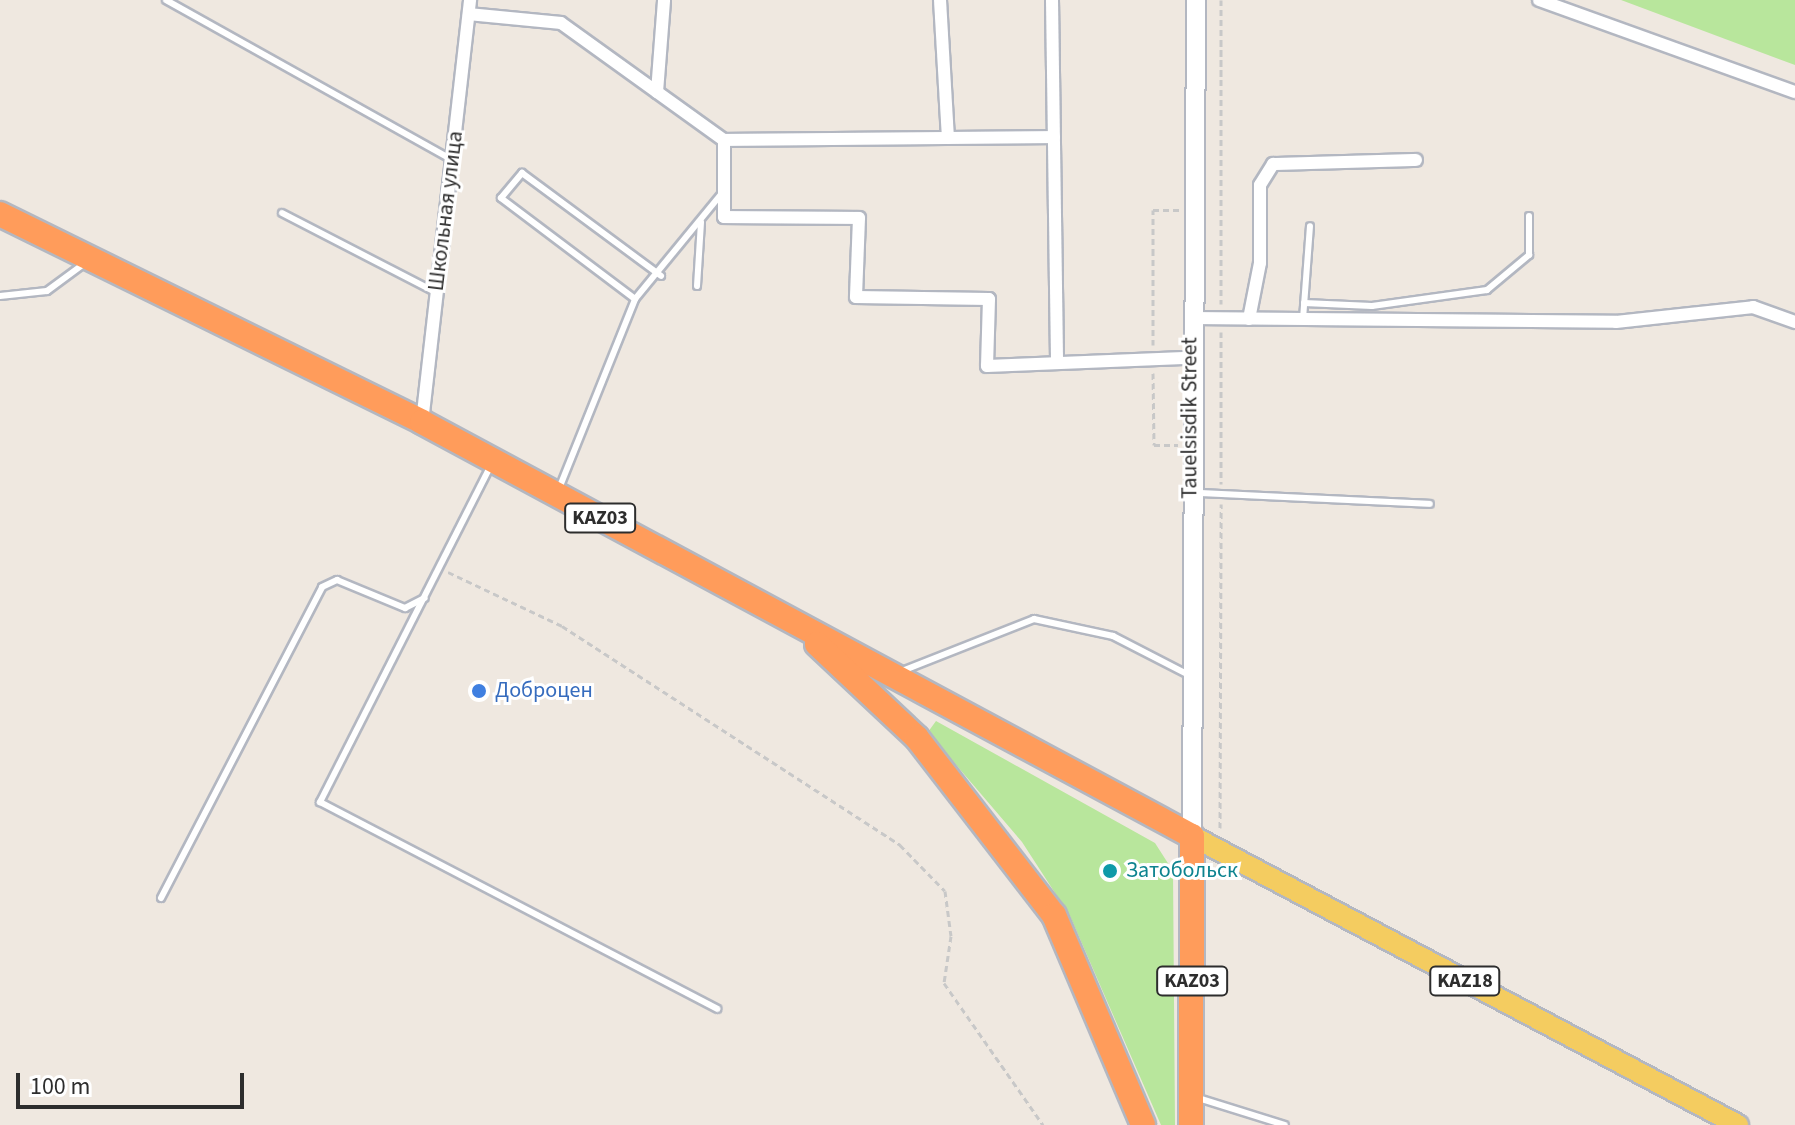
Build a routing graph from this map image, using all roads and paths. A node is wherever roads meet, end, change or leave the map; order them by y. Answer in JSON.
{"nodes":[{"id":1,"x":166,"y":0,"type":"edge"},
{"id":2,"x":470,"y":0,"type":"edge"},
{"id":3,"x":664,"y":0,"type":"edge"},
{"id":4,"x":940,"y":0,"type":"edge"},
{"id":5,"x":1052,"y":0,"type":"edge"},
{"id":6,"x":1196,"y":0,"type":"edge"},
{"id":7,"x":1221,"y":0,"type":"edge"},
{"id":8,"x":1539,"y":0,"type":"edge"},
{"id":9,"x":469,"y":14,"type":"junction"},
{"id":10,"x":657,"y":92,"type":"junction"},
{"id":11,"x":1795,"y":92,"type":"edge"},
{"id":12,"x":1054,"y":137,"type":"junction"},
{"id":13,"x":948,"y":138,"type":"junction"},
{"id":14,"x":724,"y":140,"type":"junction"},
{"id":15,"x":452,"y":160,"type":"junction"},
{"id":16,"x":1416,"y":160,"type":"dead end"},
{"id":17,"x":725,"y":190,"type":"junction"},
{"id":18,"x":1193,"y":211,"type":"junction"},
{"id":19,"x":1221,"y":211,"type":"junction"},
{"id":20,"x":282,"y":213,"type":"dead end"},
{"id":21,"x":0,"y":214,"type":"edge"},
{"id":22,"x":1529,"y":216,"type":"dead end"},
{"id":23,"x":701,"y":222,"type":"junction"},
{"id":24,"x":1310,"y":226,"type":"dead end"},
{"id":25,"x":87,"y":261,"type":"junction"},
{"id":26,"x":661,"y":276,"type":"junction"},
{"id":27,"x":697,"y":286,"type":"dead end"},
{"id":28,"x":437,"y":293,"type":"junction"},
{"id":29,"x":0,"y":296,"type":"edge"},
{"id":30,"x":635,"y":299,"type":"junction"},
{"id":31,"x":1304,"y":303,"type":"junction"},
{"id":32,"x":1191,"y":318,"type":"junction"},
{"id":33,"x":1221,"y":318,"type":"junction"},
{"id":34,"x":1249,"y":319,"type":"junction"},
{"id":35,"x":1303,"y":319,"type":"junction"},
{"id":36,"x":1795,"y":322,"type":"edge"},
{"id":37,"x":1190,"y":358,"type":"junction"},
{"id":38,"x":1153,"y":359,"type":"junction"},
{"id":39,"x":1057,"y":363,"type":"junction"},
{"id":40,"x":422,"y":422,"type":"junction"},
{"id":41,"x":1190,"y":445,"type":"junction"},
{"id":42,"x":1221,"y":445,"type":"junction"},
{"id":43,"x":493,"y":460,"type":"junction"},
{"id":44,"x":1190,"y":493,"type":"junction"},
{"id":45,"x":556,"y":494,"type":"junction"},
{"id":46,"x":1222,"y":494,"type":"junction"},
{"id":47,"x":1430,"y":504,"type":"dead end"},
{"id":48,"x":441,"y":567,"type":"junction"},
{"id":49,"x":428,"y":596,"type":"junction"},
{"id":50,"x":792,"y":620,"type":"junction"},
{"id":51,"x":891,"y":675,"type":"junction"},
{"id":52,"x":1189,"y":675,"type":"junction"},
{"id":53,"x":1220,"y":828,"type":"dead end"},
{"id":54,"x":1192,"y":836,"type":"junction"},
{"id":55,"x":161,"y":898,"type":"dead end"},
{"id":56,"x":717,"y":1009,"type":"dead end"},
{"id":57,"x":1192,"y":1096,"type":"junction"},
{"id":58,"x":1043,"y":1125,"type":"edge"},
{"id":59,"x":1143,"y":1125,"type":"edge"},
{"id":60,"x":1191,"y":1125,"type":"edge"},
{"id":61,"x":1285,"y":1125,"type":"edge"},
{"id":62,"x":1738,"y":1125,"type":"edge"}],
"edges":[{"from":1,"to":15,"type":"lane"},
{"from":2,"to":9,"type":"street","name":"Школьная улица"},
{"from":3,"to":10,"type":"street"},
{"from":4,"to":13,"type":"street"},
{"from":5,"to":12,"type":"street"},
{"from":6,"to":18,"type":"street","name":"Tauelsisdik Street"},
{"from":7,"to":19,"type":"path"},
{"from":8,"to":11,"type":"street"},
{"from":9,"to":10,"type":"street"},
{"from":9,"to":15,"type":"street","name":"Школьная улица"},
{"from":10,"to":14,"type":"street"},
{"from":12,"to":13,"type":"street"},
{"from":12,"to":39,"type":"street"},
{"from":13,"to":14,"type":"street"},
{"from":14,"to":17,"type":"street"},
{"from":15,"to":28,"type":"street","name":"Школьная улица"},
{"from":16,"to":34,"type":"street"},
{"from":17,"to":23,"type":"lane"},
{"from":17,"to":39,"type":"street"},
{"from":18,"to":19,"type":"path"},
{"from":18,"to":32,"type":"street","name":"Tauelsisdik Street"},
{"from":18,"to":38,"type":"path"},
{"from":19,"to":33,"type":"path"},
{"from":20,"to":28,"type":"lane"},
{"from":21,"to":25,"type":"highway","number":"KАZ03"},
{"from":22,"to":31,"type":"lane"},
{"from":23,"to":26,"type":"lane"},
{"from":23,"to":27,"type":"lane"},
{"from":24,"to":31,"type":"lane"},
{"from":25,"to":29,"type":"lane"},
{"from":25,"to":40,"type":"highway","number":"KАZ03"},
{"from":26,"to":30,"type":"lane"},
{"from":26,"to":30,"type":"lane"},
{"from":28,"to":40,"type":"street","name":"Школьная улица"},
{"from":30,"to":45,"type":"lane"},
{"from":31,"to":35,"type":"lane"},
{"from":32,"to":33,"type":"street"},
{"from":32,"to":37,"type":"street","name":"Tauelsisdik Street"},
{"from":33,"to":34,"type":"street"},
{"from":33,"to":42,"type":"path"},
{"from":34,"to":35,"type":"street"},
{"from":35,"to":36,"type":"street"},
{"from":37,"to":38,"type":"street"},
{"from":37,"to":41,"type":"street","name":"Tauelsisdik Street"},
{"from":38,"to":39,"type":"street"},
{"from":38,"to":41,"type":"path"},
{"from":40,"to":43,"type":"highway","number":"KАZ03"},
{"from":41,"to":42,"type":"path"},
{"from":41,"to":44,"type":"street","name":"Tauelsisdik Street"},
{"from":42,"to":46,"type":"path"},
{"from":43,"to":45,"type":"highway","number":"KАZ03"},
{"from":43,"to":48,"type":"lane"},
{"from":44,"to":46,"type":"lane"},
{"from":44,"to":52,"type":"street","name":"Tauelsisdik Street"},
{"from":45,"to":50,"type":"highway","number":"KАZ03"},
{"from":46,"to":47,"type":"lane"},
{"from":46,"to":53,"type":"path"},
{"from":48,"to":49,"type":"lane"},
{"from":48,"to":58,"type":"path"},
{"from":49,"to":55,"type":"lane"},
{"from":49,"to":56,"type":"lane"},
{"from":50,"to":51,"type":"highway","number":"KАZ03"},
{"from":50,"to":59,"type":"highway","number":"KАZ03"},
{"from":51,"to":52,"type":"lane"},
{"from":51,"to":54,"type":"highway","number":"KАZ03"},
{"from":52,"to":54,"type":"street","name":"Tauelsisdik Street"},
{"from":54,"to":57,"type":"highway","number":"KАZ03"},
{"from":54,"to":62,"type":"main road","number":"KAZ18"},
{"from":57,"to":60,"type":"highway","number":"KАZ03"},
{"from":57,"to":61,"type":"lane"}]}
